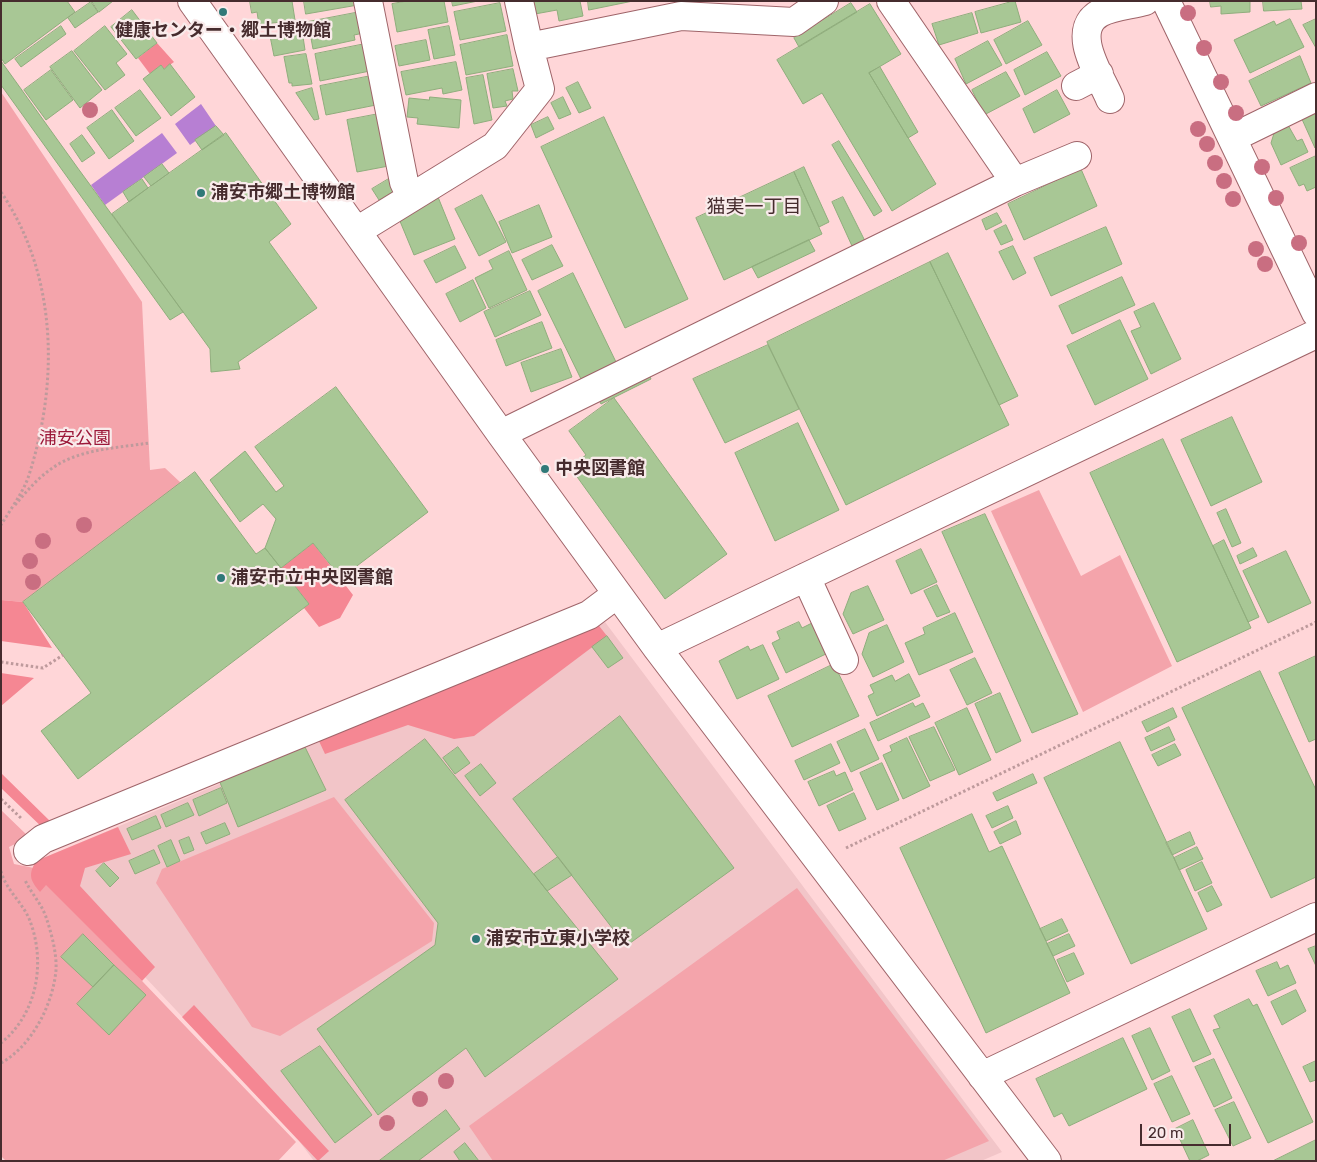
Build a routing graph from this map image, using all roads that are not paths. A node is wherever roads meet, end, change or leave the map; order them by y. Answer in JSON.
{"nodes":[{"id":1,"x":192,"y":1,"type":"edge"},
{"id":2,"x":368,"y":1,"type":"edge"},
{"id":3,"x":519,"y":1,"type":"edge"},
{"id":4,"x":824,"y":1,"type":"edge"},
{"id":5,"x":891,"y":1,"type":"edge"},
{"id":6,"x":1145,"y":1,"type":"edge"},
{"id":7,"x":1166,"y":1,"type":"edge"},
{"id":8,"x":647,"y":12,"type":"edge"},
{"id":9,"x":529,"y":47,"type":"junction"},
{"id":10,"x":1099,"y":74,"type":"junction"},
{"id":11,"x":1076,"y":86,"type":"dead end"},
{"id":12,"x":1316,"y":97,"type":"edge"},
{"id":13,"x":1110,"y":99,"type":"dead end"},
{"id":14,"x":1232,"y":138,"type":"junction"},
{"id":15,"x":1077,"y":156,"type":"dead end"},
{"id":16,"x":1014,"y":182,"type":"junction"},
{"id":17,"x":412,"y":198,"type":"junction"},
{"id":18,"x":357,"y":231,"type":"junction"},
{"id":19,"x":1316,"y":313,"type":"edge"},
{"id":20,"x":1316,"y":334,"type":"edge"},
{"id":21,"x":501,"y":434,"type":"junction"},
{"id":22,"x":806,"y":577,"type":"junction"},
{"id":23,"x":618,"y":594,"type":"junction"},
{"id":24,"x":657,"y":648,"type":"junction"},
{"id":25,"x":844,"y":660,"type":"dead end"},
{"id":26,"x":28,"y":851,"type":"road end"},
{"id":27,"x":1316,"y":916,"type":"edge"},
{"id":28,"x":982,"y":1076,"type":"junction"},
{"id":29,"x":1046,"y":1161,"type":"edge"}],
"edges":[{"from":1,"to":18,"type":"street"},
{"from":2,"to":17,"type":"street"},
{"from":3,"to":9,"type":"street"},
{"from":4,"to":8,"type":"street"},
{"from":5,"to":16,"type":"street"},
{"from":6,"to":10,"type":"street"},
{"from":7,"to":14,"type":"street"},
{"from":8,"to":9,"type":"street"},
{"from":9,"to":17,"type":"street"},
{"from":10,"to":11,"type":"street"},
{"from":10,"to":13,"type":"street"},
{"from":12,"to":14,"type":"street"},
{"from":14,"to":19,"type":"street"},
{"from":15,"to":16,"type":"street"},
{"from":16,"to":21,"type":"street"},
{"from":17,"to":18,"type":"street"},
{"from":18,"to":21,"type":"street"},
{"from":20,"to":22,"type":"street"},
{"from":21,"to":23,"type":"street"},
{"from":22,"to":24,"type":"street"},
{"from":22,"to":25,"type":"street"},
{"from":23,"to":24,"type":"street"},
{"from":23,"to":26,"type":"street"},
{"from":24,"to":28,"type":"street"},
{"from":27,"to":28,"type":"street"},
{"from":28,"to":29,"type":"street"}]}
